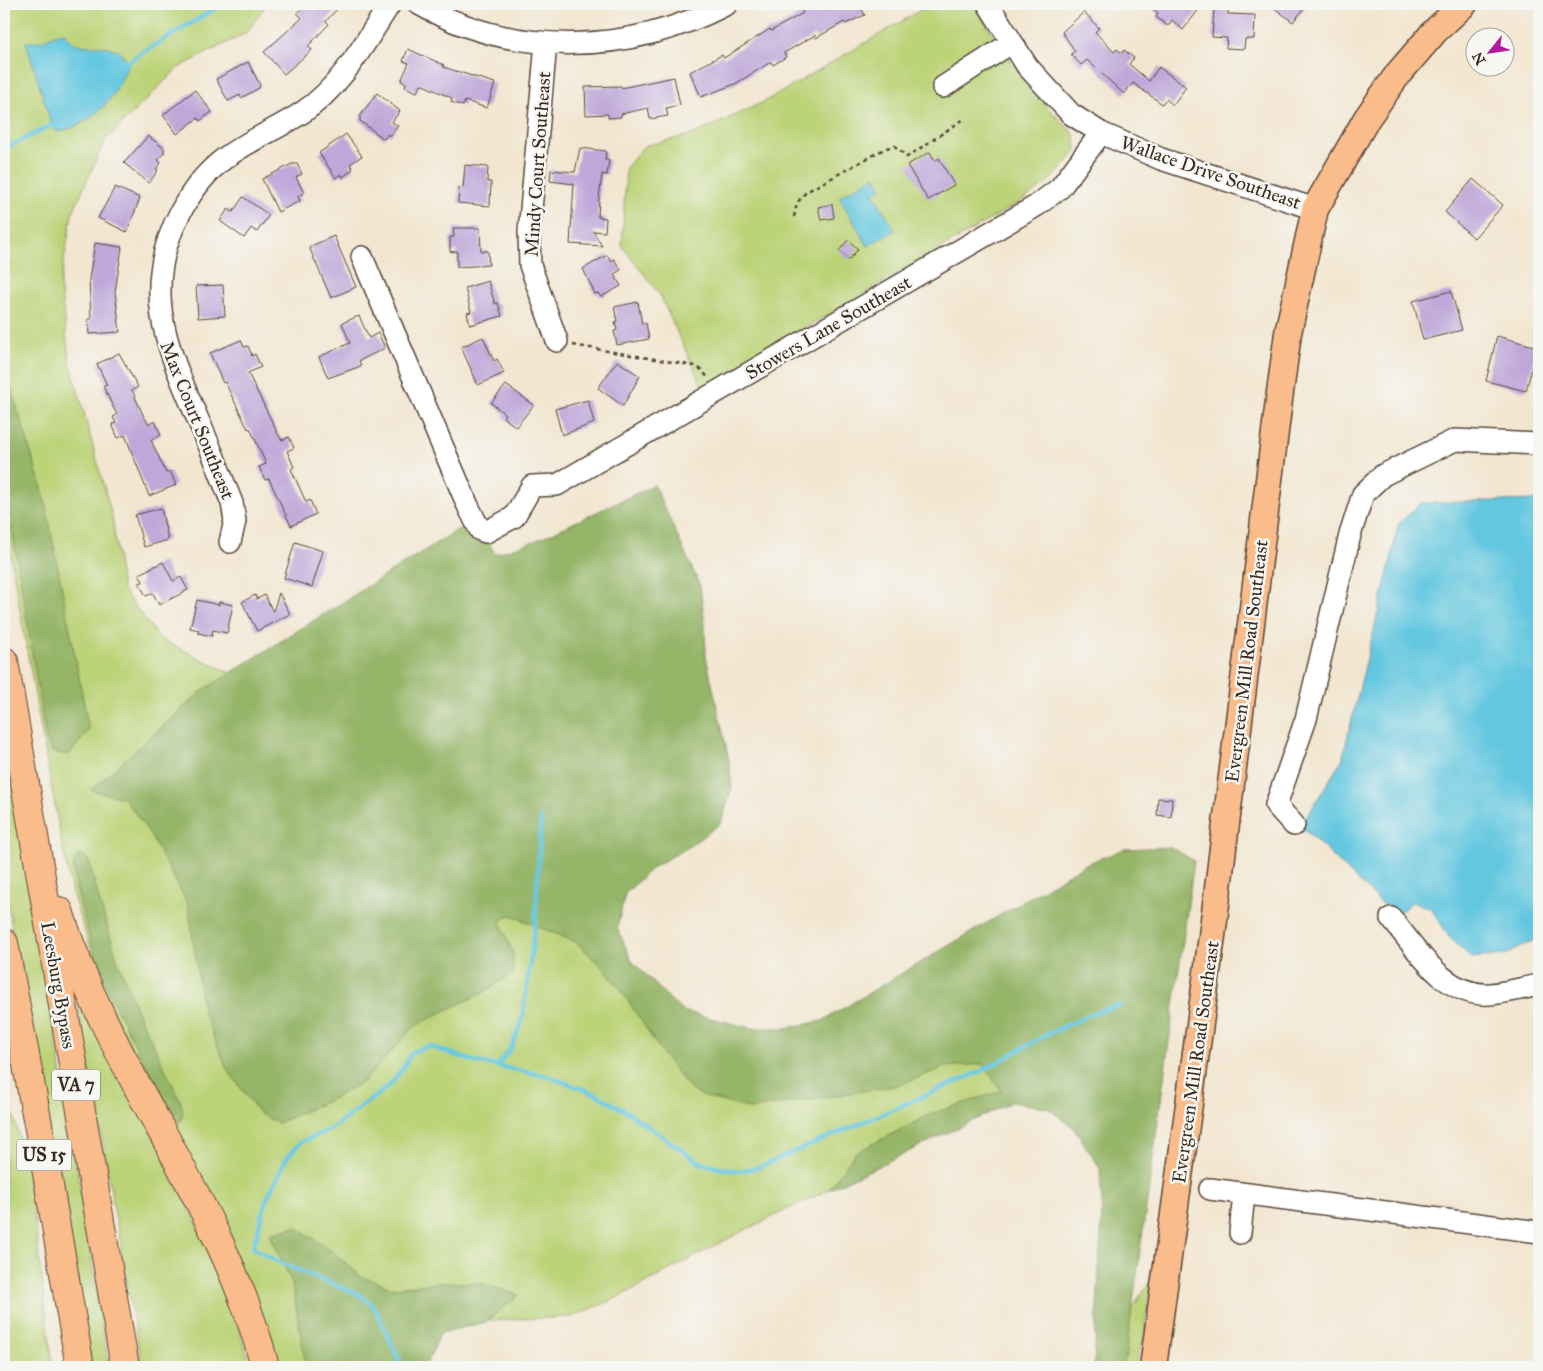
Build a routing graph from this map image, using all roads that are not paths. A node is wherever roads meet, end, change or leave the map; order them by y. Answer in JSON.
{"nodes":[{"id":1,"x":390,"y":4,"type":"edge"},
{"id":2,"x":419,"y":4,"type":"edge"},
{"id":3,"x":727,"y":4,"type":"edge"},
{"id":4,"x":988,"y":4,"type":"edge"},
{"id":5,"x":1464,"y":4,"type":"edge"},
{"id":6,"x":546,"y":43,"type":"junction"},
{"id":7,"x":1011,"y":43,"type":"junction"},
{"id":8,"x":943,"y":87,"type":"dead end"},
{"id":9,"x":1101,"y":134,"type":"junction"},
{"id":10,"x":1315,"y":209,"type":"junction"},
{"id":11,"x":362,"y":257,"type":"dead end"},
{"id":12,"x":556,"y":342,"type":"road end"},
{"id":13,"x":1539,"y":444,"type":"edge"},
{"id":14,"x":230,"y":542,"type":"dead end"},
{"id":15,"x":4,"y":661,"type":"edge"},
{"id":16,"x":27,"y":802,"type":"junction"},
{"id":17,"x":1294,"y":824,"type":"dead end"},
{"id":18,"x":1391,"y":918,"type":"dead end"},
{"id":19,"x":4,"y":943,"type":"edge"},
{"id":20,"x":1539,"y":985,"type":"edge"},
{"id":21,"x":1210,"y":1189,"type":"dead end"},
{"id":22,"x":1244,"y":1194,"type":"junction"},
{"id":23,"x":1539,"y":1232,"type":"edge"},
{"id":24,"x":1240,"y":1233,"type":"dead end"},
{"id":25,"x":80,"y":1367,"type":"edge"},
{"id":26,"x":125,"y":1367,"type":"edge"},
{"id":27,"x":265,"y":1367,"type":"edge"},
{"id":28,"x":1153,"y":1367,"type":"edge"}],
"edges":[{"from":1,"to":14,"type":"street","name":"Max Court Southeast"},
{"from":2,"to":6,"type":"street"},
{"from":3,"to":6,"type":"street"},
{"from":4,"to":7,"type":"street","name":"Wallace Drive Southeast"},
{"from":5,"to":10,"type":"main road","name":"Evergreen Mill Road Southeast"},
{"from":6,"to":12,"type":"street","name":"Mindy Court Southeast"},
{"from":7,"to":8,"type":"street"},
{"from":7,"to":9,"type":"street","name":"Wallace Drive Southeast"},
{"from":9,"to":10,"type":"street","name":"Wallace Drive Southeast"},
{"from":9,"to":11,"type":"street","name":"Stowers Lane Southeast"},
{"from":10,"to":28,"type":"main road","name":"Evergreen Mill Road Southeast"},
{"from":13,"to":17,"type":"street"},
{"from":15,"to":16,"type":"highway","name":"Leesburg Bypass"},
{"from":16,"to":26,"type":"highway","name":"Leesburg Bypass","number":"VA 7"},
{"from":16,"to":27,"type":"highway"},
{"from":18,"to":20,"type":"street"},
{"from":19,"to":25,"type":"highway","number":"US 15"},
{"from":21,"to":22,"type":"street"},
{"from":22,"to":23,"type":"street"},
{"from":22,"to":24,"type":"street"}]}
